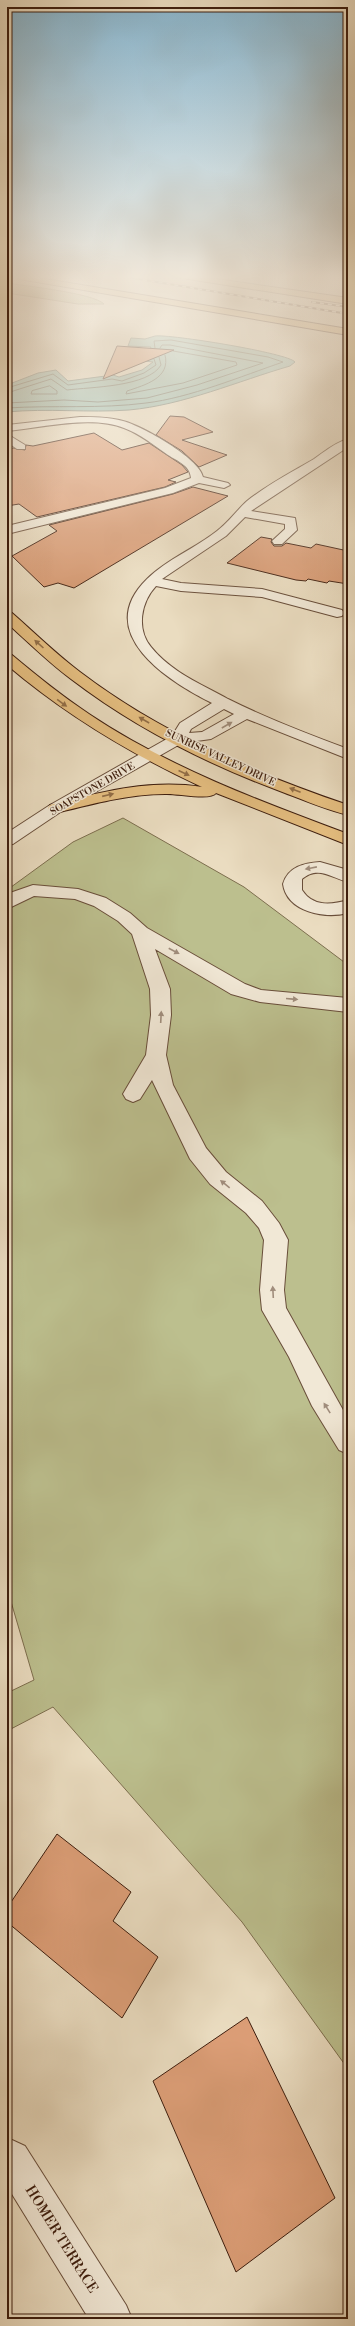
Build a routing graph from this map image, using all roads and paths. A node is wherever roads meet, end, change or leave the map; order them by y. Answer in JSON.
{"nodes":[{"id":1,"x":46,"y":425,"type":"junction"},
{"id":2,"x":7,"y":428,"type":"edge"},
{"id":3,"x":60,"y":435,"type":"dead end"},
{"id":4,"x":7,"y":437,"type":"edge"},
{"id":5,"x":348,"y":442,"type":"edge"},
{"id":6,"x":21,"y":447,"type":"dead end"},
{"id":7,"x":197,"y":479,"type":"junction"},
{"id":8,"x":212,"y":492,"type":"dead end"},
{"id":9,"x":241,"y":513,"type":"junction"},
{"id":10,"x":7,"y":530,"type":"edge"},
{"id":11,"x":278,"y":541,"type":"dead end"},
{"id":12,"x":152,"y":581,"type":"junction"},
{"id":13,"x":337,"y":613,"type":"dead end"},
{"id":14,"x":7,"y":616,"type":"edge"},
{"id":15,"x":7,"y":658,"type":"edge"},
{"id":16,"x":224,"y":702,"type":"junction"},
{"id":17,"x":247,"y":713,"type":"junction"},
{"id":18,"x":178,"y":739,"type":"junction"},
{"id":19,"x":348,"y":754,"type":"edge"},
{"id":20,"x":148,"y":757,"type":"junction"},
{"id":21,"x":239,"y":799,"type":"junction"},
{"id":22,"x":56,"y":808,"type":"junction"},
{"id":23,"x":348,"y":810,"type":"edge"},
{"id":24,"x":7,"y":840,"type":"edge"},
{"id":25,"x":348,"y":840,"type":"edge"},
{"id":26,"x":348,"y":877,"type":"edge"},
{"id":27,"x":7,"y":903,"type":"edge"},
{"id":28,"x":348,"y":906,"type":"edge"},
{"id":29,"x":140,"y":932,"type":"junction"},
{"id":30,"x":348,"y":1005,"type":"edge"},
{"id":31,"x":156,"y":1055,"type":"junction"},
{"id":32,"x":133,"y":1094,"type":"dead end"},
{"id":33,"x":348,"y":1442,"type":"edge"},
{"id":34,"x":12,"y":2159,"type":"dead end"},
{"id":35,"x":112,"y":2319,"type":"edge"}],
"edges":[{"from":1,"to":2,"type":"street"},
{"from":1,"to":3,"type":"street"},
{"from":1,"to":7,"type":"street"},
{"from":4,"to":6,"type":"street"},
{"from":5,"to":9,"type":"street"},
{"from":7,"to":8,"type":"street"},
{"from":7,"to":10,"type":"street"},
{"from":9,"to":11,"type":"street"},
{"from":9,"to":12,"type":"street"},
{"from":12,"to":13,"type":"street"},
{"from":12,"to":16,"type":"street"},
{"from":18,"to":14,"type":"main road","name":"SUNRISE VALLEY DRIVE","one_way":true},
{"from":15,"to":20,"type":"main road","one_way":true},
{"from":16,"to":17,"type":"street"},
{"from":16,"to":18,"type":"street"},
{"from":18,"to":17,"type":"street","one_way":true},
{"from":17,"to":19,"type":"street"},
{"from":18,"to":20,"type":"street","name":"SOAPSTONE DRIVE"},
{"from":23,"to":18,"type":"main road","name":"SUNRISE VALLEY DRIVE","one_way":true},
{"from":20,"to":21,"type":"main road","one_way":true},
{"from":20,"to":22,"type":"street","name":"SOAPSTONE DRIVE"},
{"from":22,"to":21,"type":"main road","one_way":true},
{"from":21,"to":25,"type":"main road"},
{"from":22,"to":24,"type":"street","name":"SOAPSTONE DRIVE"},
{"from":26,"to":28,"type":"street","one_way":true},
{"from":27,"to":29,"type":"street"},
{"from":29,"to":30,"type":"street","one_way":true},
{"from":31,"to":29,"type":"street","one_way":true},
{"from":31,"to":32,"type":"street"},
{"from":33,"to":31,"type":"street","one_way":true},
{"from":34,"to":35,"type":"street","name":"HOMER TERRACE"}]}
